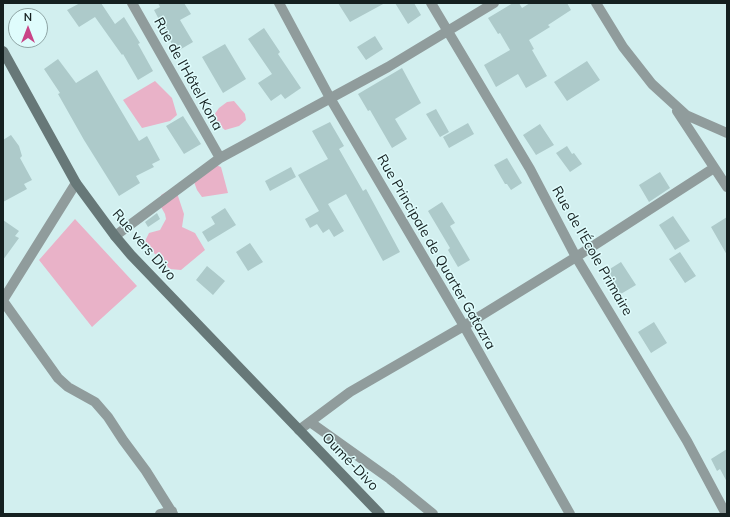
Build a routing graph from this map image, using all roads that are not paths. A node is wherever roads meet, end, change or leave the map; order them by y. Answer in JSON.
{"nodes":[{"id":1,"x":132,"y":3,"type":"edge"},
{"id":2,"x":279,"y":3,"type":"edge"},
{"id":3,"x":431,"y":3,"type":"edge"},
{"id":4,"x":494,"y":3,"type":"edge"},
{"id":5,"x":601,"y":5,"type":"edge"},
{"id":6,"x":446,"y":30,"type":"junction"},
{"id":7,"x":3,"y":51,"type":"edge"},
{"id":8,"x":330,"y":98,"type":"junction"},
{"id":9,"x":670,"y":101,"type":"junction"},
{"id":10,"x":727,"y":133,"type":"edge"},
{"id":11,"x":220,"y":158,"type":"junction"},
{"id":12,"x":714,"y":168,"type":"junction"},
{"id":13,"x":76,"y":183,"type":"junction"},
{"id":14,"x":727,"y":187,"type":"edge"},
{"id":15,"x":115,"y":236,"type":"junction"},
{"id":16,"x":576,"y":257,"type":"junction"},
{"id":17,"x":3,"y":301,"type":"edge"},
{"id":18,"x":464,"y":326,"type":"junction"},
{"id":19,"x":310,"y":422,"type":"junction"},
{"id":20,"x":300,"y":430,"type":"junction"},
{"id":21,"x":173,"y":513,"type":"edge"},
{"id":22,"x":160,"y":514,"type":"edge"},
{"id":23,"x":380,"y":514,"type":"edge"},
{"id":24,"x":433,"y":514,"type":"edge"},
{"id":25,"x":570,"y":514,"type":"edge"},
{"id":26,"x":726,"y":514,"type":"edge"}],
"edges":[{"from":1,"to":11,"type":"street","name":"Rue de l'Hôtel Kona"},
{"from":2,"to":8,"type":"street","name":"Rue Principale de Quarter Gatazra"},
{"from":3,"to":6,"type":"street","name":"Rue de l'École Primaire"},
{"from":4,"to":6,"type":"street"},
{"from":5,"to":9,"type":"street"},
{"from":6,"to":8,"type":"street"},
{"from":6,"to":16,"type":"street","name":"Rue de l'École Primaire"},
{"from":7,"to":13,"type":"main road","name":"Rue vers Divo"},
{"from":8,"to":11,"type":"street"},
{"from":8,"to":18,"type":"street","name":"Rue Principale de Quarter Gatazra"},
{"from":9,"to":10,"type":"street"},
{"from":9,"to":12,"type":"street"},
{"from":11,"to":15,"type":"street"},
{"from":12,"to":14,"type":"street"},
{"from":12,"to":16,"type":"street"},
{"from":13,"to":15,"type":"main road","name":"Rue vers Divo"},
{"from":13,"to":17,"type":"street"},
{"from":15,"to":20,"type":"main road","name":"Rue vers Divo"},
{"from":16,"to":18,"type":"street"},
{"from":16,"to":26,"type":"street","name":"Rue de l'École Primaire"},
{"from":17,"to":21,"type":"street"},
{"from":18,"to":19,"type":"street"},
{"from":18,"to":25,"type":"street","name":"Rue Principale de Quarter Gatazra"},
{"from":19,"to":20,"type":"street"},
{"from":19,"to":24,"type":"street"},
{"from":20,"to":23,"type":"main road","name":"Oumé-Divo"},
{"from":21,"to":22,"type":"street"}]}
